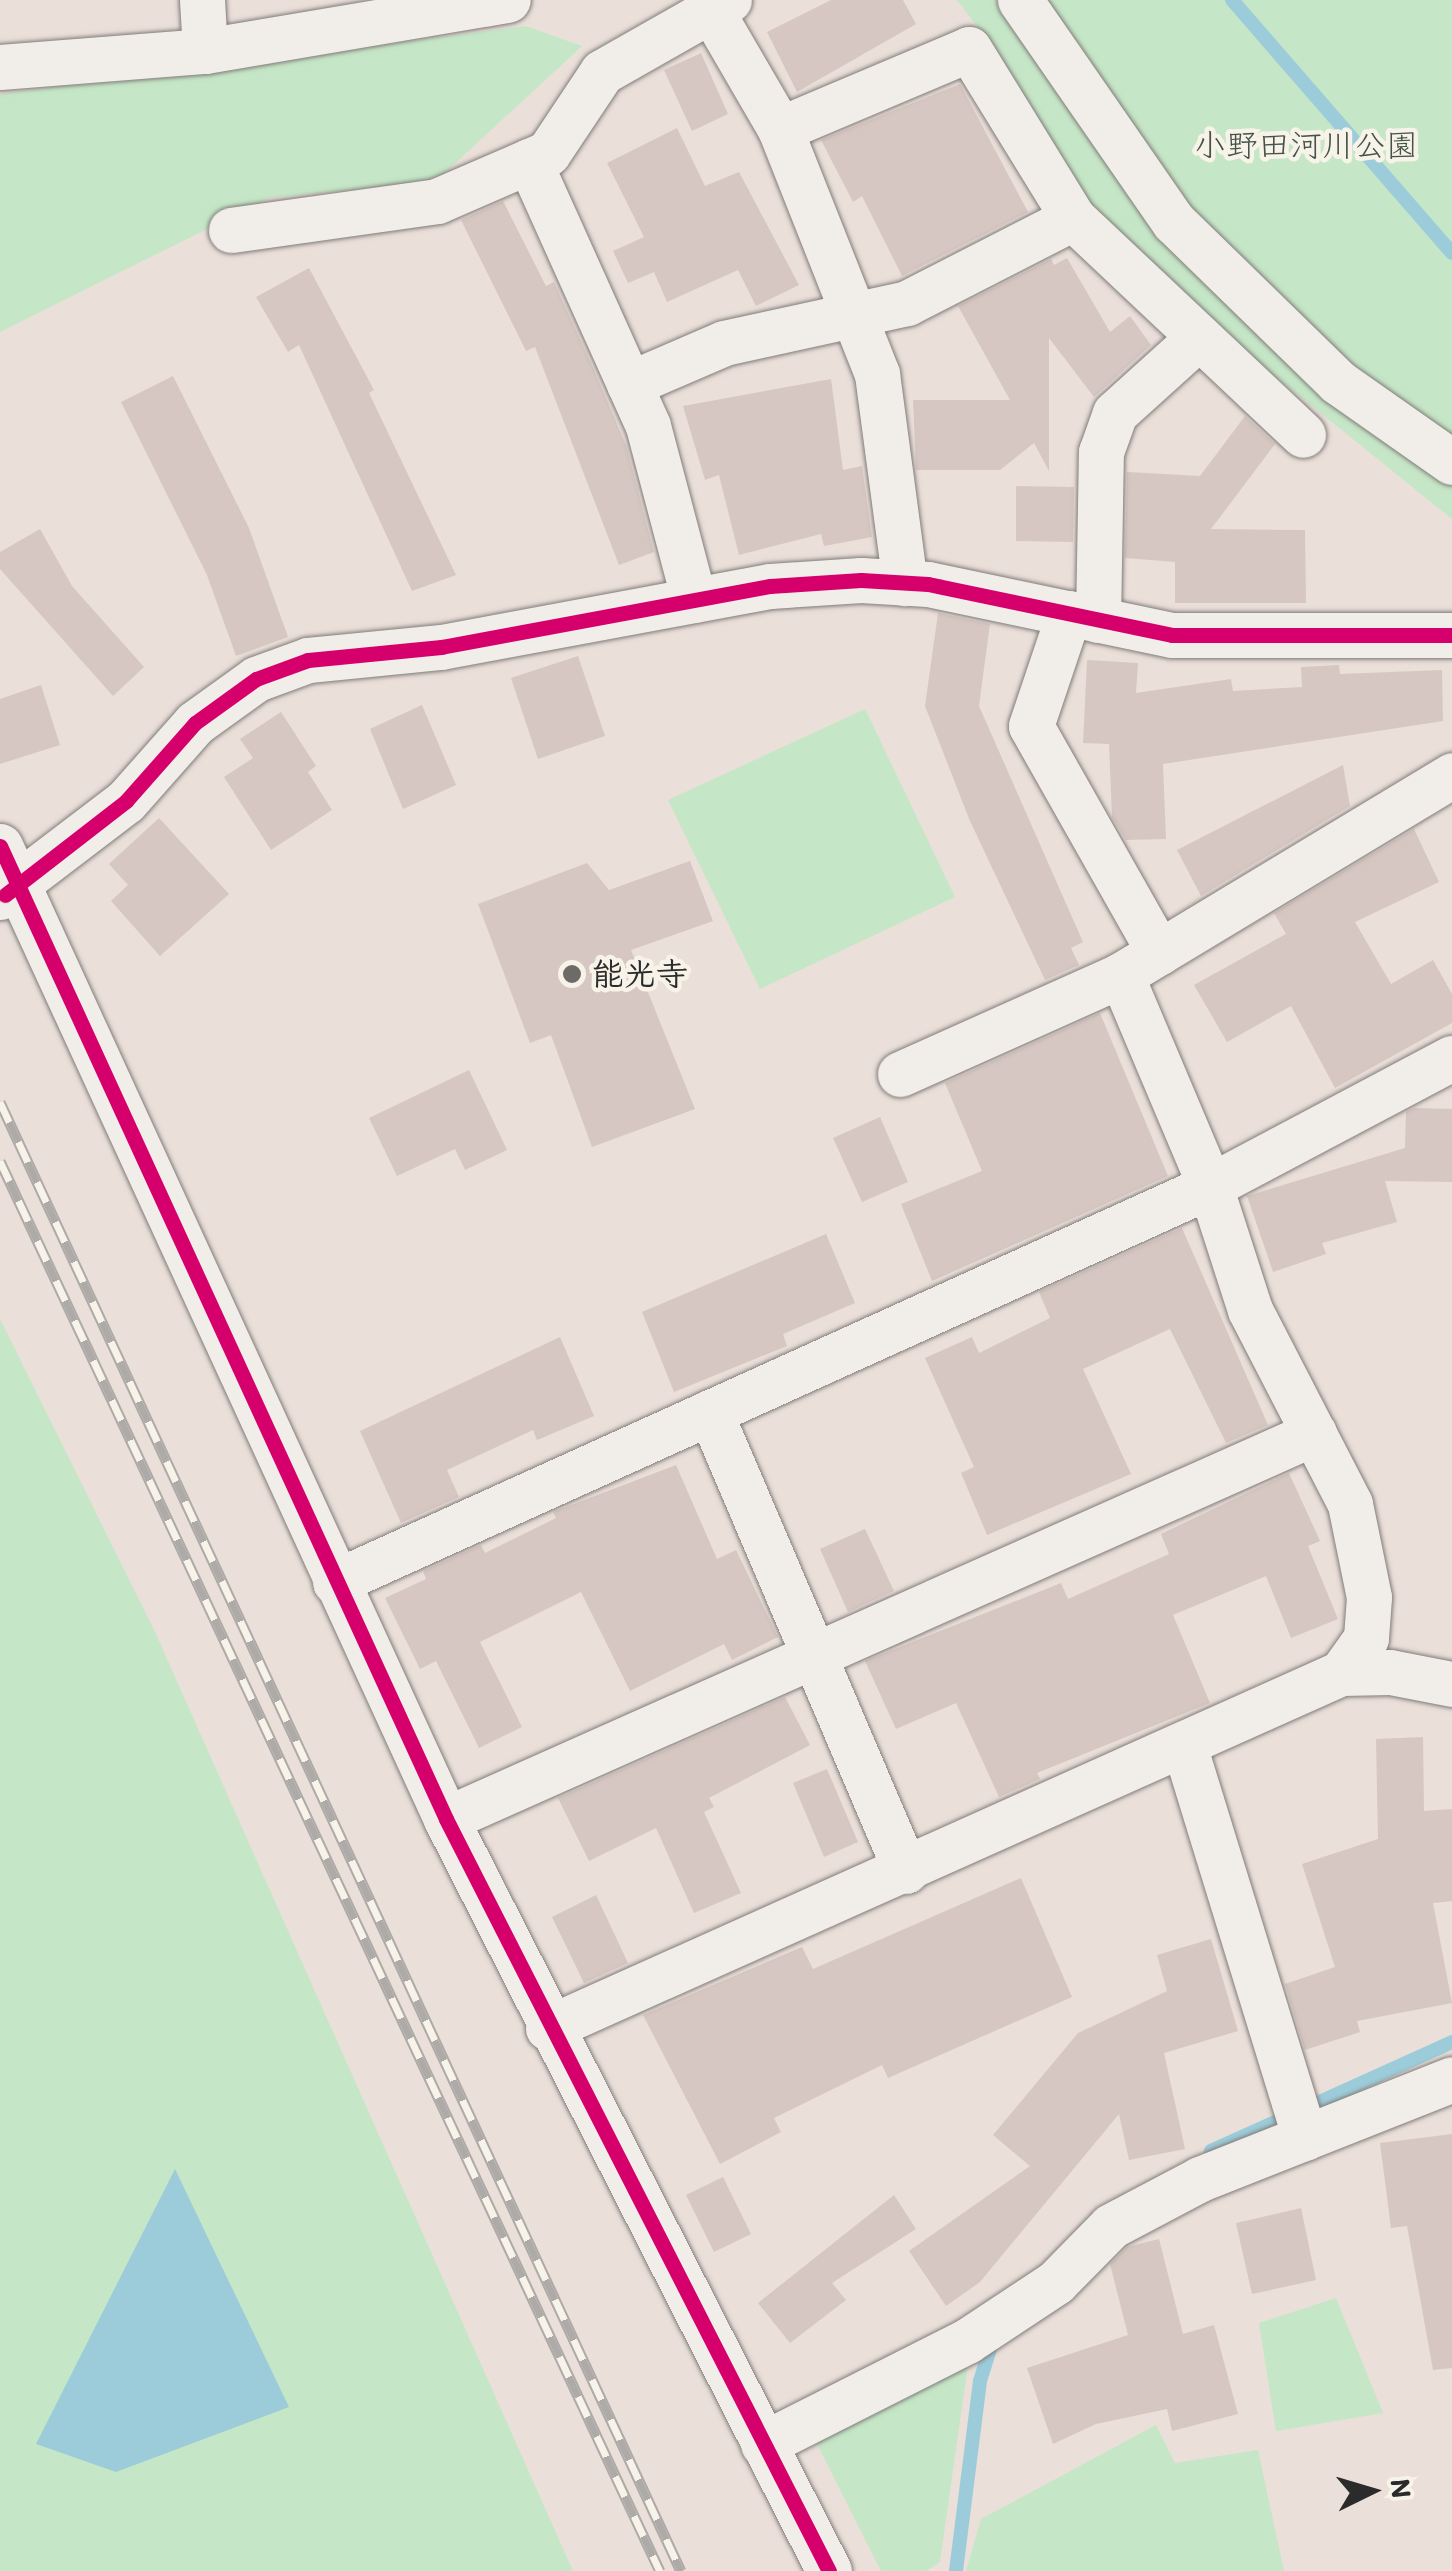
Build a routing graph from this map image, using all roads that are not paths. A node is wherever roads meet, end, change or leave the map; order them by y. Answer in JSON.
{"nodes":[{"id":1,"x":202,"y":0,"type":"edge"},
{"id":2,"x":508,"y":0,"type":"edge"},
{"id":3,"x":1020,"y":0,"type":"edge"},
{"id":4,"x":721,"y":6,"type":"edge"},
{"id":5,"x":205,"y":51,"type":"junction"},
{"id":6,"x":0,"y":67,"type":"edge"},
{"id":7,"x":780,"y":129,"type":"junction"},
{"id":8,"x":529,"y":161,"type":"junction"},
{"id":9,"x":1073,"y":218,"type":"junction"},
{"id":10,"x":231,"y":230,"type":"dead end"},
{"id":11,"x":857,"y":317,"type":"junction"},
{"id":12,"x":1199,"y":337,"type":"junction"},
{"id":13,"x":629,"y":384,"type":"junction"},
{"id":14,"x":1302,"y":436,"type":"dead end"},
{"id":15,"x":1452,"y":462,"type":"edge"},
{"id":16,"x":905,"y":583,"type":"junction"},
{"id":17,"x":694,"y":600,"type":"junction"},
{"id":18,"x":1083,"y":616,"type":"junction"},
{"id":19,"x":1452,"y":635,"type":"edge"},
{"id":20,"x":1452,"y":776,"type":"edge"},
{"id":21,"x":0,"y":846,"type":"edge"},
{"id":22,"x":8,"y":894,"type":"edge"},
{"id":23,"x":1140,"y":963,"type":"junction"},
{"id":24,"x":1452,"y":1058,"type":"edge"},
{"id":25,"x":900,"y":1074,"type":"dead end"},
{"id":26,"x":1210,"y":1186,"type":"junction"},
{"id":27,"x":710,"y":1412,"type":"junction"},
{"id":28,"x":1314,"y":1433,"type":"junction"},
{"id":29,"x":335,"y":1582,"type":"junction"},
{"id":30,"x":810,"y":1652,"type":"junction"},
{"id":31,"x":1341,"y":1673,"type":"junction"},
{"id":32,"x":1452,"y":1684,"type":"edge"},
{"id":33,"x":1184,"y":1745,"type":"junction"},
{"id":34,"x":446,"y":1819,"type":"junction"},
{"id":35,"x":906,"y":1871,"type":"junction"},
{"id":36,"x":548,"y":2028,"type":"junction"},
{"id":37,"x":1452,"y":2079,"type":"edge"},
{"id":38,"x":1305,"y":2138,"type":"junction"},
{"id":39,"x":763,"y":2444,"type":"junction"},
{"id":40,"x":828,"y":2571,"type":"edge"}],
"edges":[{"from":1,"to":5,"type":"street"},
{"from":2,"to":5,"type":"street"},
{"from":3,"to":15,"type":"street"},
{"from":4,"to":7,"type":"street"},
{"from":4,"to":8,"type":"street"},
{"from":5,"to":6,"type":"street"},
{"from":7,"to":9,"type":"street"},
{"from":7,"to":11,"type":"street"},
{"from":8,"to":10,"type":"street"},
{"from":8,"to":13,"type":"street"},
{"from":9,"to":11,"type":"street"},
{"from":9,"to":12,"type":"street"},
{"from":11,"to":13,"type":"street"},
{"from":11,"to":16,"type":"street"},
{"from":12,"to":14,"type":"street"},
{"from":12,"to":18,"type":"street"},
{"from":13,"to":17,"type":"street"},
{"from":16,"to":17,"type":"street"},
{"from":16,"to":18,"type":"street"},
{"from":17,"to":22,"type":"street"},
{"from":18,"to":19,"type":"street"},
{"from":18,"to":23,"type":"street"},
{"from":20,"to":23,"type":"street"},
{"from":21,"to":22,"type":"street"},
{"from":22,"to":29,"type":"street"},
{"from":23,"to":25,"type":"street"},
{"from":23,"to":26,"type":"street"},
{"from":24,"to":26,"type":"street"},
{"from":26,"to":27,"type":"street"},
{"from":26,"to":28,"type":"street"},
{"from":27,"to":29,"type":"street"},
{"from":27,"to":30,"type":"street"},
{"from":28,"to":30,"type":"street"},
{"from":28,"to":31,"type":"street"},
{"from":29,"to":34,"type":"street"},
{"from":30,"to":34,"type":"street"},
{"from":30,"to":35,"type":"street"},
{"from":31,"to":32,"type":"street"},
{"from":31,"to":33,"type":"street"},
{"from":33,"to":35,"type":"street"},
{"from":33,"to":38,"type":"street"},
{"from":34,"to":36,"type":"street"},
{"from":35,"to":36,"type":"street"},
{"from":36,"to":39,"type":"street"},
{"from":37,"to":38,"type":"street"},
{"from":38,"to":39,"type":"street"},
{"from":39,"to":40,"type":"street"}]}
